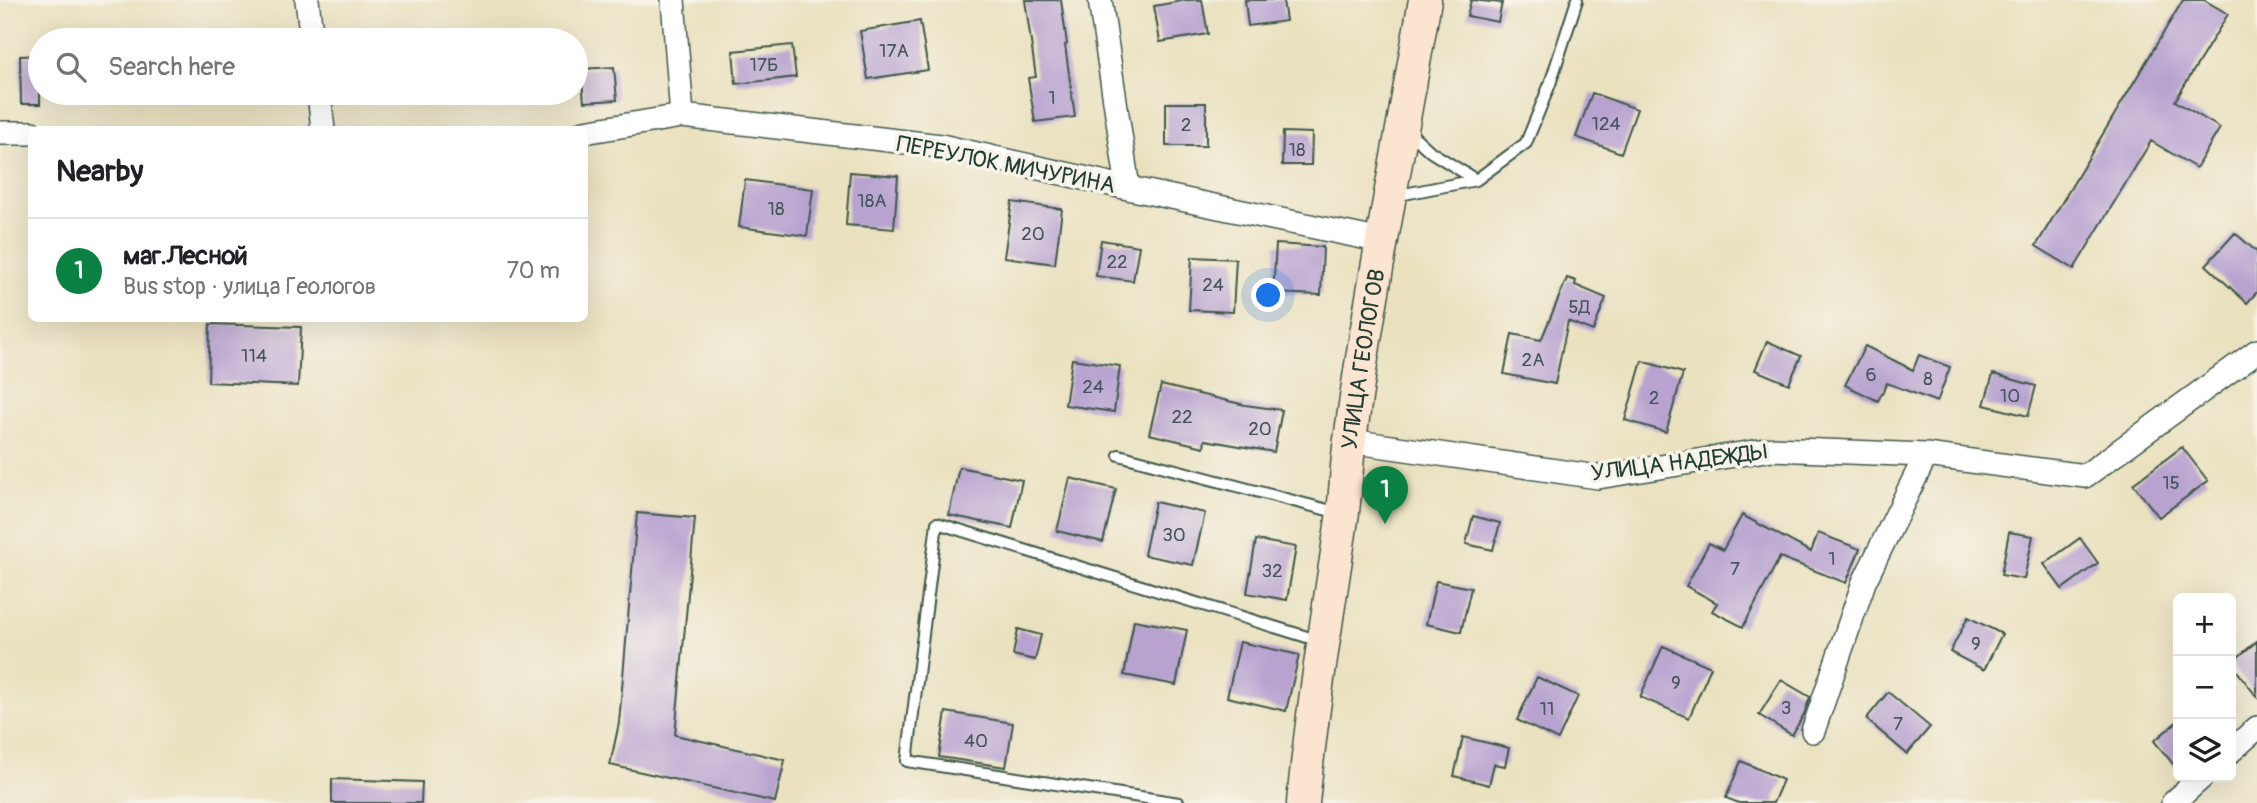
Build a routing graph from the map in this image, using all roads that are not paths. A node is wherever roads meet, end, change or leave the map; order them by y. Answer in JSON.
{"nodes":[{"id":1,"x":307,"y":0,"type":"edge"},
{"id":2,"x":673,"y":0,"type":"edge"},
{"id":3,"x":1100,"y":0,"type":"edge"},
{"id":4,"x":1577,"y":0,"type":"edge"},
{"id":5,"x":1418,"y":6,"type":"edge"},
{"id":6,"x":310,"y":28,"type":"edge"},
{"id":7,"x":320,"y":105,"type":"edge"},
{"id":8,"x":682,"y":116,"type":"junction"},
{"id":9,"x":323,"y":126,"type":"edge"},
{"id":10,"x":1404,"y":127,"type":"junction"},
{"id":11,"x":588,"y":131,"type":"edge"},
{"id":12,"x":28,"y":132,"type":"edge"},
{"id":13,"x":0,"y":133,"type":"edge"},
{"id":14,"x":1476,"y":180,"type":"junction"},
{"id":15,"x":1128,"y":188,"type":"junction"},
{"id":16,"x":1388,"y":197,"type":"junction"},
{"id":17,"x":1382,"y":241,"type":"junction"},
{"id":18,"x":2257,"y":351,"type":"edge"},
{"id":19,"x":1350,"y":441,"type":"junction"},
{"id":20,"x":1118,"y":455,"type":"dead end"},
{"id":21,"x":1927,"y":455,"type":"junction"},
{"id":22,"x":1342,"y":514,"type":"junction"},
{"id":23,"x":1323,"y":642,"type":"junction"},
{"id":24,"x":2257,"y":728,"type":"edge"},
{"id":25,"x":1813,"y":731,"type":"dead end"},
{"id":26,"x":2236,"y":747,"type":"edge"},
{"id":27,"x":2196,"y":782,"type":"edge"},
{"id":28,"x":1179,"y":803,"type":"edge"},
{"id":29,"x":1303,"y":803,"type":"edge"},
{"id":30,"x":2173,"y":803,"type":"edge"}],
"edges":[{"from":1,"to":6,"type":"street"},
{"from":2,"to":8,"type":"street"},
{"from":3,"to":15,"type":"street"},
{"from":4,"to":14,"type":"lane"},
{"from":5,"to":10,"type":"street","name":"УЛИЦА ГЕОЛОГОВ"},
{"from":7,"to":9,"type":"street"},
{"from":8,"to":11,"type":"street","name":"ПЕРЕУЛОК МИЧУРИНА"},
{"from":8,"to":15,"type":"street","name":"ПЕРЕУЛОК МИЧУРИНА"},
{"from":10,"to":14,"type":"lane"},
{"from":10,"to":16,"type":"street","name":"УЛИЦА ГЕОЛОГОВ"},
{"from":12,"to":13,"type":"street"},
{"from":14,"to":16,"type":"lane"},
{"from":15,"to":17,"type":"street","name":"ПЕРЕУЛОК МИЧУРИНА"},
{"from":16,"to":17,"type":"street","name":"УЛИЦА ГЕОЛОГОВ"},
{"from":17,"to":19,"type":"street","name":"УЛИЦА ГЕОЛОГОВ"},
{"from":18,"to":21,"type":"street","name":"УЛИЦА НАДЕЖДЫ"},
{"from":19,"to":21,"type":"street","name":"УЛИЦА НАДЕЖДЫ"},
{"from":19,"to":22,"type":"street","name":"УЛИЦА ГЕОЛОГОВ"},
{"from":20,"to":22,"type":"lane"},
{"from":21,"to":25,"type":"street"},
{"from":22,"to":23,"type":"street","name":"УЛИЦА ГЕОЛОГОВ"},
{"from":23,"to":28,"type":"lane"},
{"from":23,"to":29,"type":"street","name":"УЛИЦА ГЕОЛОГОВ"},
{"from":24,"to":26,"type":"street"},
{"from":27,"to":30,"type":"street"}]}
